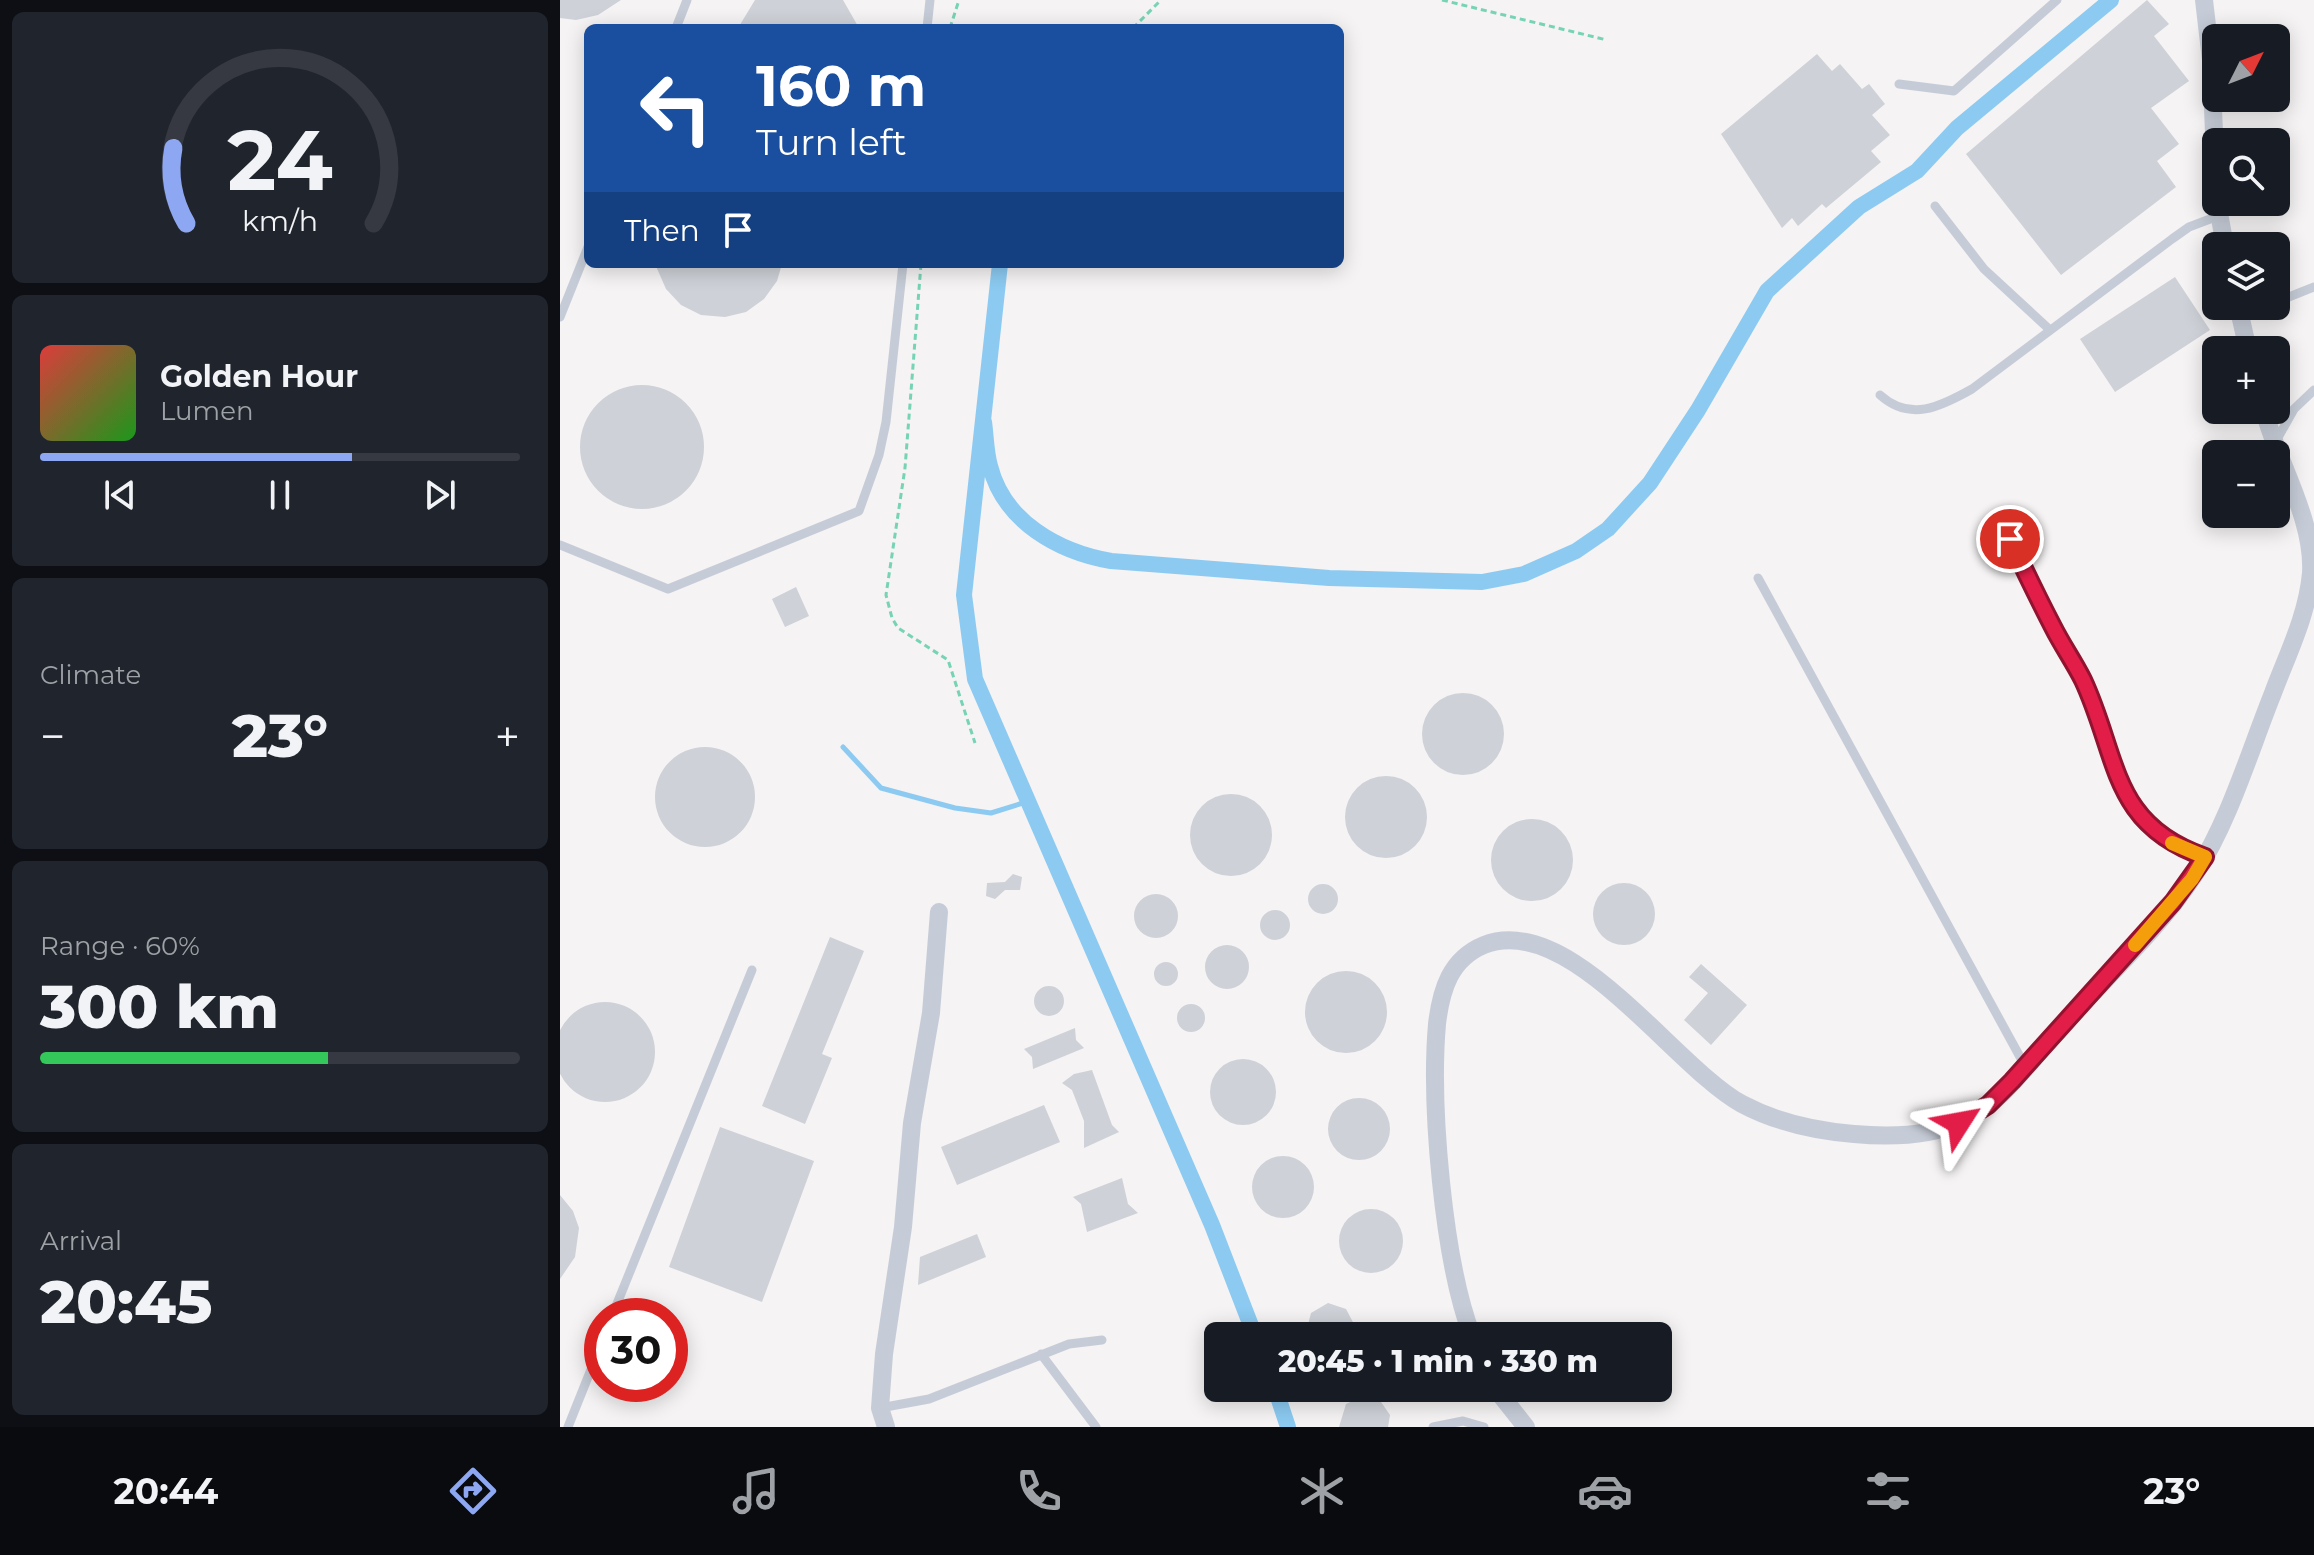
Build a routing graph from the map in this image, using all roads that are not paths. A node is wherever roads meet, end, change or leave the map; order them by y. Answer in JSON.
{"nodes":[{"id":1,"x":687,"y":0,"type":"edge"},
{"id":2,"x":930,"y":0,"type":"edge"},
{"id":3,"x":2057,"y":0,"type":"edge"},
{"id":4,"x":2204,"y":0,"type":"edge"},
{"id":5,"x":678,"y":24,"type":"edge"},
{"id":6,"x":927,"y":24,"type":"edge"},
{"id":7,"x":1899,"y":84,"type":"dead end"},
{"id":8,"x":2214,"y":128,"type":"edge"},
{"id":9,"x":1935,"y":206,"type":"dead end"},
{"id":10,"x":2207,"y":216,"type":"edge"},
{"id":11,"x":584,"y":257,"type":"edge"},
{"id":12,"x":903,"y":268,"type":"edge"},
{"id":13,"x":2314,"y":287,"type":"edge"},
{"id":14,"x":2290,"y":296,"type":"edge"},
{"id":15,"x":560,"y":317,"type":"edge"},
{"id":16,"x":2049,"y":329,"type":"junction"},
{"id":17,"x":2314,"y":390,"type":"edge"},
{"id":18,"x":1880,"y":395,"type":"dead end"},
{"id":19,"x":2277,"y":440,"type":"edge"},
{"id":20,"x":2290,"y":487,"type":"edge"},
{"id":21,"x":2010,"y":539,"type":"dead end"},
{"id":22,"x":560,"y":545,"type":"edge"},
{"id":23,"x":1758,"y":578,"type":"dead end"},
{"id":24,"x":2205,"y":857,"type":"junction"},
{"id":25,"x":939,"y":912,"type":"dead end"},
{"id":26,"x":752,"y":970,"type":"dead end"},
{"id":27,"x":2025,"y":1066,"type":"junction"},
{"id":28,"x":619,"y":1298,"type":"edge"},
{"id":29,"x":1468,"y":1322,"type":"edge"},
{"id":30,"x":1102,"y":1340,"type":"dead end"},
{"id":31,"x":1041,"y":1354,"type":"junction"},
{"id":32,"x":584,"y":1387,"type":"edge"},
{"id":33,"x":1506,"y":1402,"type":"edge"},
{"id":34,"x":880,"y":1408,"type":"junction"},
{"id":35,"x":568,"y":1427,"type":"edge"},
{"id":36,"x":886,"y":1427,"type":"edge"},
{"id":37,"x":1096,"y":1427,"type":"edge"},
{"id":38,"x":1433,"y":1427,"type":"edge"},
{"id":39,"x":1484,"y":1427,"type":"edge"},
{"id":40,"x":1526,"y":1427,"type":"edge"}],
"edges":[{"from":1,"to":5,"type":"lane"},
{"from":2,"to":6,"type":"lane"},
{"from":3,"to":7,"type":"lane"},
{"from":4,"to":8,"type":"street"},
{"from":9,"to":16,"type":"lane"},
{"from":10,"to":16,"type":"lane"},
{"from":11,"to":15,"type":"lane"},
{"from":12,"to":22,"type":"lane"},
{"from":13,"to":14,"type":"lane"},
{"from":16,"to":18,"type":"lane"},
{"from":17,"to":19,"type":"lane"},
{"from":20,"to":24,"type":"street"},
{"from":21,"to":24,"type":"lane"},
{"from":23,"to":27,"type":"lane"},
{"from":24,"to":27,"type":"street"},
{"from":25,"to":34,"type":"street"},
{"from":26,"to":28,"type":"lane"},
{"from":27,"to":29,"type":"street"},
{"from":30,"to":31,"type":"lane"},
{"from":31,"to":34,"type":"lane"},
{"from":31,"to":37,"type":"lane"},
{"from":32,"to":35,"type":"lane"},
{"from":33,"to":40,"type":"street"},
{"from":34,"to":36,"type":"street"},
{"from":38,"to":39,"type":"lane"}]}
